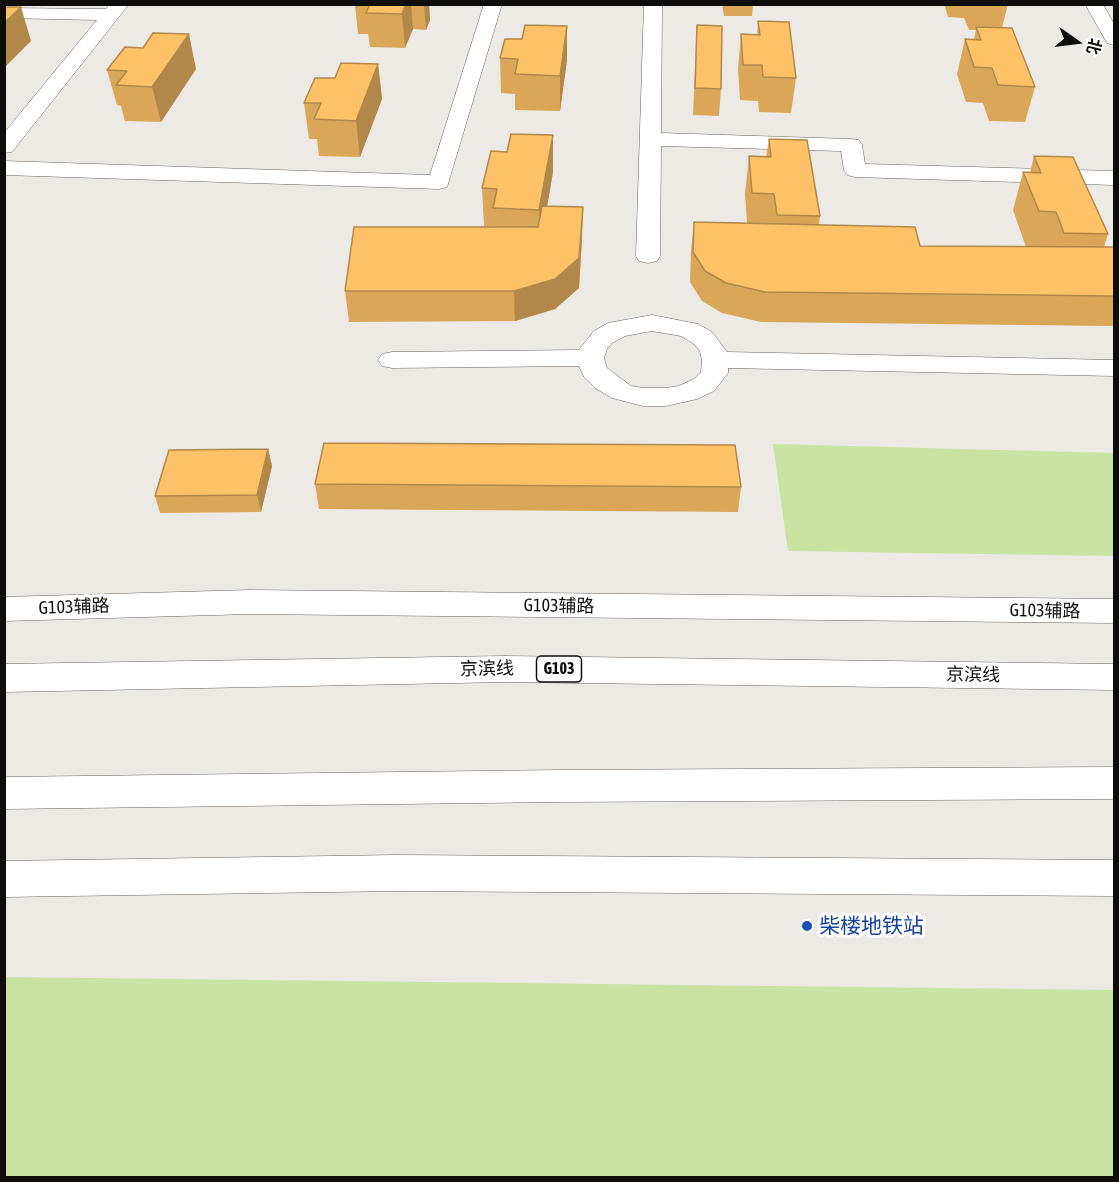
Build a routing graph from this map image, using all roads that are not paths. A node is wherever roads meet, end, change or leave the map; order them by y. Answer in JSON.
{"nodes":[{"id":1,"x":493,"y":4,"type":"edge"},
{"id":2,"x":653,"y":4,"type":"edge"},
{"id":3,"x":1094,"y":4,"type":"edge"},
{"id":4,"x":115,"y":10,"type":"edge"},
{"id":5,"x":4,"y":13,"type":"edge"},
{"id":6,"x":1114,"y":39,"type":"edge"},
{"id":7,"x":649,"y":139,"type":"junction"},
{"id":8,"x":4,"y":147,"type":"edge"},
{"id":9,"x":4,"y":168,"type":"edge"},
{"id":10,"x":1114,"y":178,"type":"edge"},
{"id":11,"x":648,"y":256,"type":"dead end"},
{"id":12,"x":590,"y":358,"type":"junction"},
{"id":13,"x":392,"y":360,"type":"dead end"},
{"id":14,"x":716,"y":360,"type":"junction"},
{"id":15,"x":1114,"y":368,"type":"edge"},
{"id":16,"x":4,"y":609,"type":"edge"},
{"id":17,"x":1114,"y":611,"type":"edge"},
{"id":18,"x":4,"y":657,"type":"edge"},
{"id":19,"x":105,"y":677,"type":"junction"},
{"id":20,"x":1114,"y":677,"type":"edge"},
{"id":21,"x":4,"y":678,"type":"edge"},
{"id":22,"x":1114,"y":783,"type":"edge"},
{"id":23,"x":4,"y":793,"type":"edge"},
{"id":24,"x":1114,"y":878,"type":"edge"},
{"id":25,"x":4,"y":879,"type":"edge"}],
"edges":[{"from":1,"to":9,"type":"main road"},
{"from":2,"to":7,"type":"main road"},
{"from":3,"to":6,"type":"main road"},
{"from":4,"to":5,"type":"main road"},
{"from":4,"to":8,"type":"main road"},
{"from":7,"to":10,"type":"main road"},
{"from":7,"to":11,"type":"main road"},
{"from":12,"to":13,"type":"main road"},
{"from":12,"to":14,"type":"main road"},
{"from":12,"to":14,"type":"main road"},
{"from":14,"to":15,"type":"main road"},
{"from":16,"to":17,"type":"main road","name":"G103辅路"},
{"from":18,"to":19,"type":"main road"},
{"from":19,"to":20,"type":"main road","name":"京滨线","number":"G103"},
{"from":19,"to":21,"type":"main road","name":"京滨线","number":"G103"},
{"from":22,"to":23,"type":"main road"},
{"from":24,"to":25,"type":"main road"}]}
